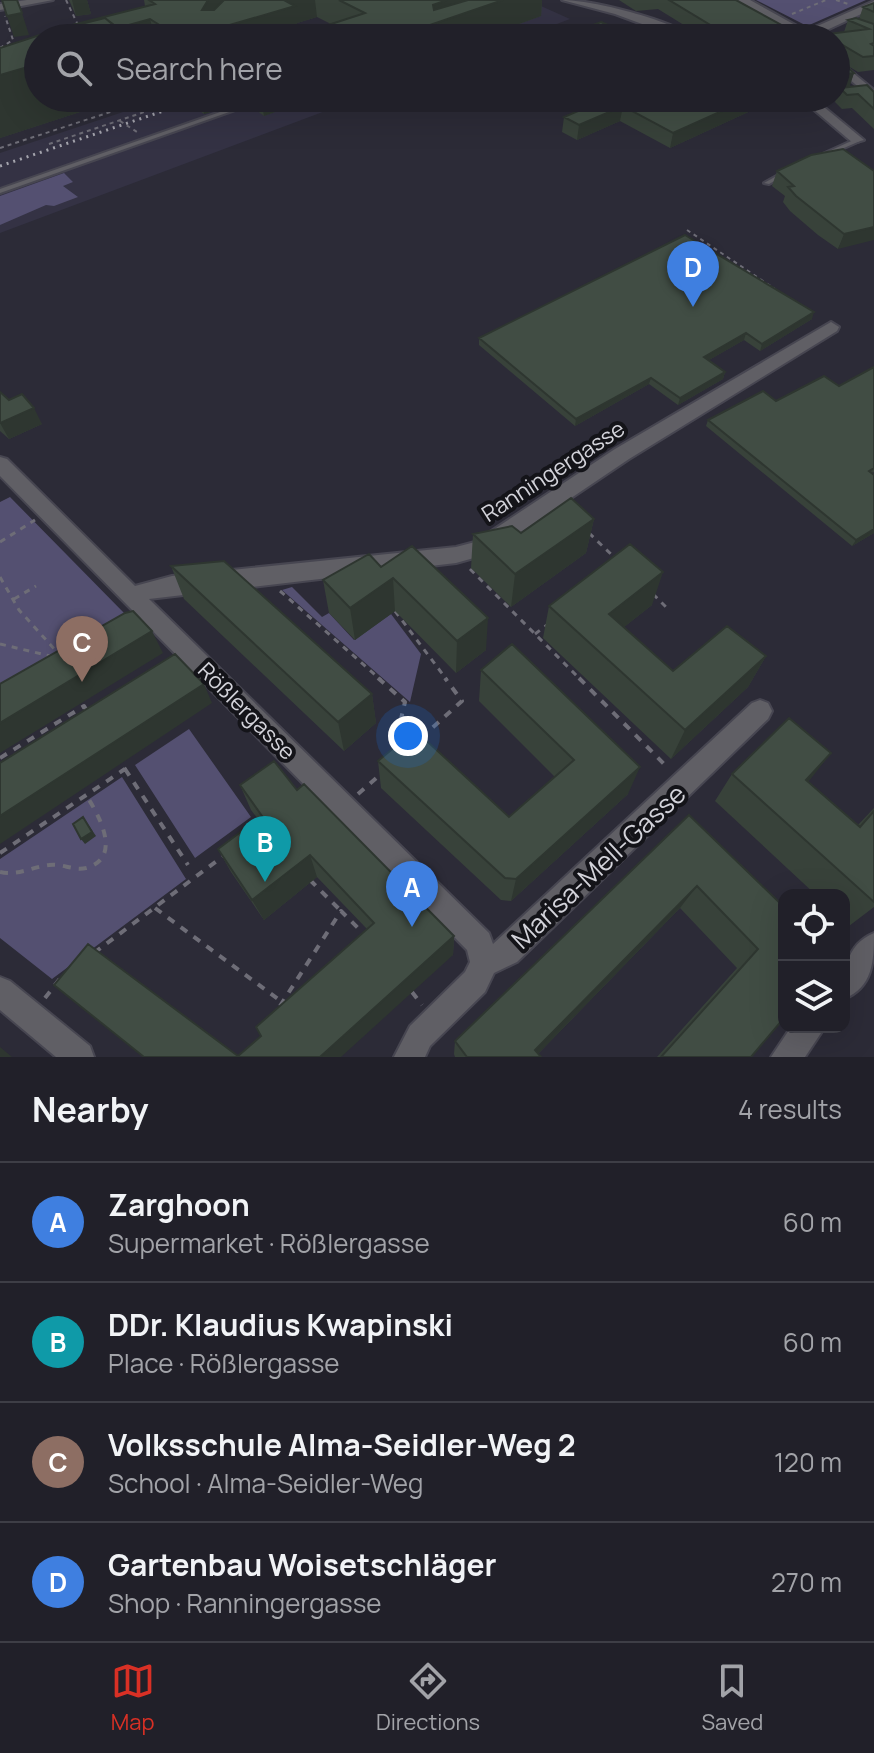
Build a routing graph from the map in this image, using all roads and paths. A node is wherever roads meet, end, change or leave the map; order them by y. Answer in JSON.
{"nodes":[{"id":1,"x":48,"y":0,"type":"edge"},
{"id":2,"x":66,"y":0,"type":"edge"},
{"id":3,"x":567,"y":0,"type":"edge"},
{"id":4,"x":742,"y":0,"type":"edge"},
{"id":5,"x":826,"y":0,"type":"edge"},
{"id":6,"x":845,"y":0,"type":"edge"},
{"id":7,"x":841,"y":2,"type":"dead end"},
{"id":8,"x":874,"y":4,"type":"edge"},
{"id":9,"x":1,"y":7,"type":"edge"},
{"id":10,"x":778,"y":20,"type":"junction"},
{"id":11,"x":839,"y":20,"type":"junction"},
{"id":12,"x":78,"y":24,"type":"edge"},
{"id":13,"x":652,"y":24,"type":"edge"},
{"id":14,"x":786,"y":24,"type":"edge"},
{"id":15,"x":831,"y":24,"type":"edge"},
{"id":16,"x":848,"y":24,"type":"edge"},
{"id":17,"x":0,"y":48,"type":"edge"},
{"id":18,"x":850,"y":74,"type":"edge"},
{"id":19,"x":873,"y":94,"type":"edge"},
{"id":20,"x":850,"y":95,"type":"edge"},
{"id":21,"x":110,"y":112,"type":"edge"},
{"id":22,"x":143,"y":112,"type":"edge"},
{"id":23,"x":226,"y":112,"type":"edge"},
{"id":24,"x":827,"y":112,"type":"edge"},
{"id":25,"x":119,"y":120,"type":"junction"},
{"id":26,"x":146,"y":140,"type":"junction"},
{"id":27,"x":858,"y":140,"type":"joint"},
{"id":28,"x":49,"y":144,"type":"dead end"},
{"id":29,"x":0,"y":148,"type":"edge"},
{"id":30,"x":815,"y":159,"type":"edge"},
{"id":31,"x":791,"y":171,"type":"edge"},
{"id":32,"x":767,"y":183,"type":"dead end"},
{"id":33,"x":0,"y":191,"type":"edge"},
{"id":34,"x":687,"y":230,"type":"dead end"},
{"id":35,"x":754,"y":274,"type":"junction"},
{"id":36,"x":745,"y":279,"type":"edge"},
{"id":37,"x":779,"y":292,"type":"edge"},
{"id":38,"x":831,"y":327,"type":"dead end"},
{"id":39,"x":0,"y":464,"type":"edge"},
{"id":40,"x":9,"y":486,"type":"edge"},
{"id":41,"x":48,"y":512,"type":"junction"},
{"id":42,"x":587,"y":532,"type":"edge"},
{"id":43,"x":0,"y":542,"type":"edge"},
{"id":44,"x":456,"y":555,"type":"junction"},
{"id":45,"x":620,"y":563,"type":"edge"},
{"id":46,"x":263,"y":576,"type":"junction"},
{"id":47,"x":0,"y":577,"type":"edge"},
{"id":48,"x":36,"y":586,"type":"dead end"},
{"id":49,"x":649,"y":591,"type":"edge"},
{"id":50,"x":133,"y":597,"type":"junction"},
{"id":51,"x":14,"y":599,"type":"junction"},
{"id":52,"x":668,"y":609,"type":"dead end"},
{"id":53,"x":395,"y":611,"type":"dead end"},
{"id":54,"x":155,"y":619,"type":"junction"},
{"id":55,"x":130,"y":624,"type":"edge"},
{"id":56,"x":548,"y":624,"type":"edge"},
{"id":57,"x":535,"y":634,"type":"junction"},
{"id":58,"x":0,"y":644,"type":"edge"},
{"id":59,"x":760,"y":711,"type":"dead end"},
{"id":60,"x":92,"y":718,"type":"edge"},
{"id":61,"x":117,"y":756,"type":"edge"},
{"id":62,"x":0,"y":758,"type":"edge"},
{"id":63,"x":388,"y":768,"type":"edge"},
{"id":64,"x":125,"y":769,"type":"junction"},
{"id":65,"x":685,"y":785,"type":"junction"},
{"id":66,"x":86,"y":795,"type":"junction"},
{"id":67,"x":343,"y":808,"type":"junction"},
{"id":68,"x":235,"y":848,"type":"edge"},
{"id":69,"x":0,"y":853,"type":"edge"},
{"id":70,"x":188,"y":865,"type":"dead end"},
{"id":71,"x":0,"y":872,"type":"edge"},
{"id":72,"x":302,"y":875,"type":"edge"},
{"id":73,"x":155,"y":908,"type":"junction"},
{"id":74,"x":341,"y":911,"type":"junction"},
{"id":75,"x":370,"y":940,"type":"edge"},
{"id":76,"x":874,"y":947,"type":"edge"},
{"id":77,"x":93,"y":953,"type":"edge"},
{"id":78,"x":484,"y":963,"type":"junction"},
{"id":79,"x":68,"y":972,"type":"edge"},
{"id":80,"x":850,"y":977,"type":"edge"},
{"id":81,"x":0,"y":991,"type":"edge"},
{"id":82,"x":282,"y":1002,"type":"junction"},
{"id":83,"x":276,"y":1013,"type":"edge"},
{"id":84,"x":32,"y":1018,"type":"junction"},
{"id":85,"x":805,"y":1033,"type":"edge"},
{"id":86,"x":79,"y":1057,"type":"edge"},
{"id":87,"x":409,"y":1057,"type":"edge"},
{"id":88,"x":786,"y":1057,"type":"edge"}],
"edges":[{"from":1,"to":9,"type":"street"},
{"from":2,"to":12,"type":"path"},
{"from":3,"to":13,"type":"street"},
{"from":4,"to":10,"type":"street"},
{"from":5,"to":10,"type":"path"},
{"from":6,"to":7,"type":"path"},
{"from":8,"to":11,"type":"street"},
{"from":9,"to":17,"type":"path"},
{"from":10,"to":14,"type":"street"},
{"from":11,"to":15,"type":"street"},
{"from":11,"to":16,"type":"street"},
{"from":18,"to":19,"type":"street"},
{"from":19,"to":20,"type":"street"},
{"from":21,"to":29,"type":"path"},
{"from":22,"to":25,"type":"path"},
{"from":23,"to":26,"type":"lane"},
{"from":24,"to":27,"type":"street"},
{"from":25,"to":26,"type":"path"},
{"from":25,"to":28,"type":"path"},
{"from":26,"to":33,"type":"lane"},
{"from":27,"to":30,"type":"lane"},
{"from":31,"to":32,"type":"lane"},
{"from":34,"to":35,"type":"path"},
{"from":35,"to":36,"type":"path"},
{"from":35,"to":37,"type":"path"},
{"from":38,"to":44,"type":"street","name":"Ranningergasse"},
{"from":39,"to":40,"type":"street","name":"Rößlergasse"},
{"from":40,"to":41,"type":"street","name":"Rößlergasse"},
{"from":41,"to":43,"type":"path"},
{"from":41,"to":50,"type":"street","name":"Rößlergasse"},
{"from":42,"to":45,"type":"path"},
{"from":44,"to":46,"type":"street","name":"Ranningergasse"},
{"from":44,"to":57,"type":"path"},
{"from":46,"to":50,"type":"street","name":"Ranningergasse"},
{"from":46,"to":53,"type":"path"},
{"from":47,"to":51,"type":"path"},
{"from":48,"to":51,"type":"path"},
{"from":49,"to":52,"type":"path"},
{"from":50,"to":54,"type":"street","name":"Rößlergasse"},
{"from":51,"to":58,"type":"path"},
{"from":54,"to":55,"type":"street"},
{"from":54,"to":67,"type":"street","name":"Rößlergasse"},
{"from":56,"to":57,"type":"path"},
{"from":57,"to":65,"type":"path"},
{"from":59,"to":65,"type":"street","name":"Marisa-Mell-Gasse"},
{"from":60,"to":62,"type":"path"},
{"from":61,"to":64,"type":"path"},
{"from":63,"to":67,"type":"path"},
{"from":64,"to":66,"type":"path"},
{"from":64,"to":70,"type":"path"},
{"from":65,"to":78,"type":"street","name":"Marisa-Mell-Gasse"},
{"from":66,"to":69,"type":"path"},
{"from":66,"to":71,"type":"path"},
{"from":67,"to":78,"type":"street","name":"Rößlergasse"},
{"from":68,"to":73,"type":"path"},
{"from":72,"to":74,"type":"path"},
{"from":73,"to":77,"type":"path"},
{"from":73,"to":82,"type":"path"},
{"from":74,"to":75,"type":"path"},
{"from":74,"to":82,"type":"path"},
{"from":76,"to":80,"type":"street"},
{"from":78,"to":87,"type":"street","name":"Marisa-Mell-Gasse"},
{"from":79,"to":84,"type":"path"},
{"from":81,"to":84,"type":"street"},
{"from":82,"to":83,"type":"path"},
{"from":84,"to":86,"type":"street"},
{"from":85,"to":88,"type":"street"}]}
